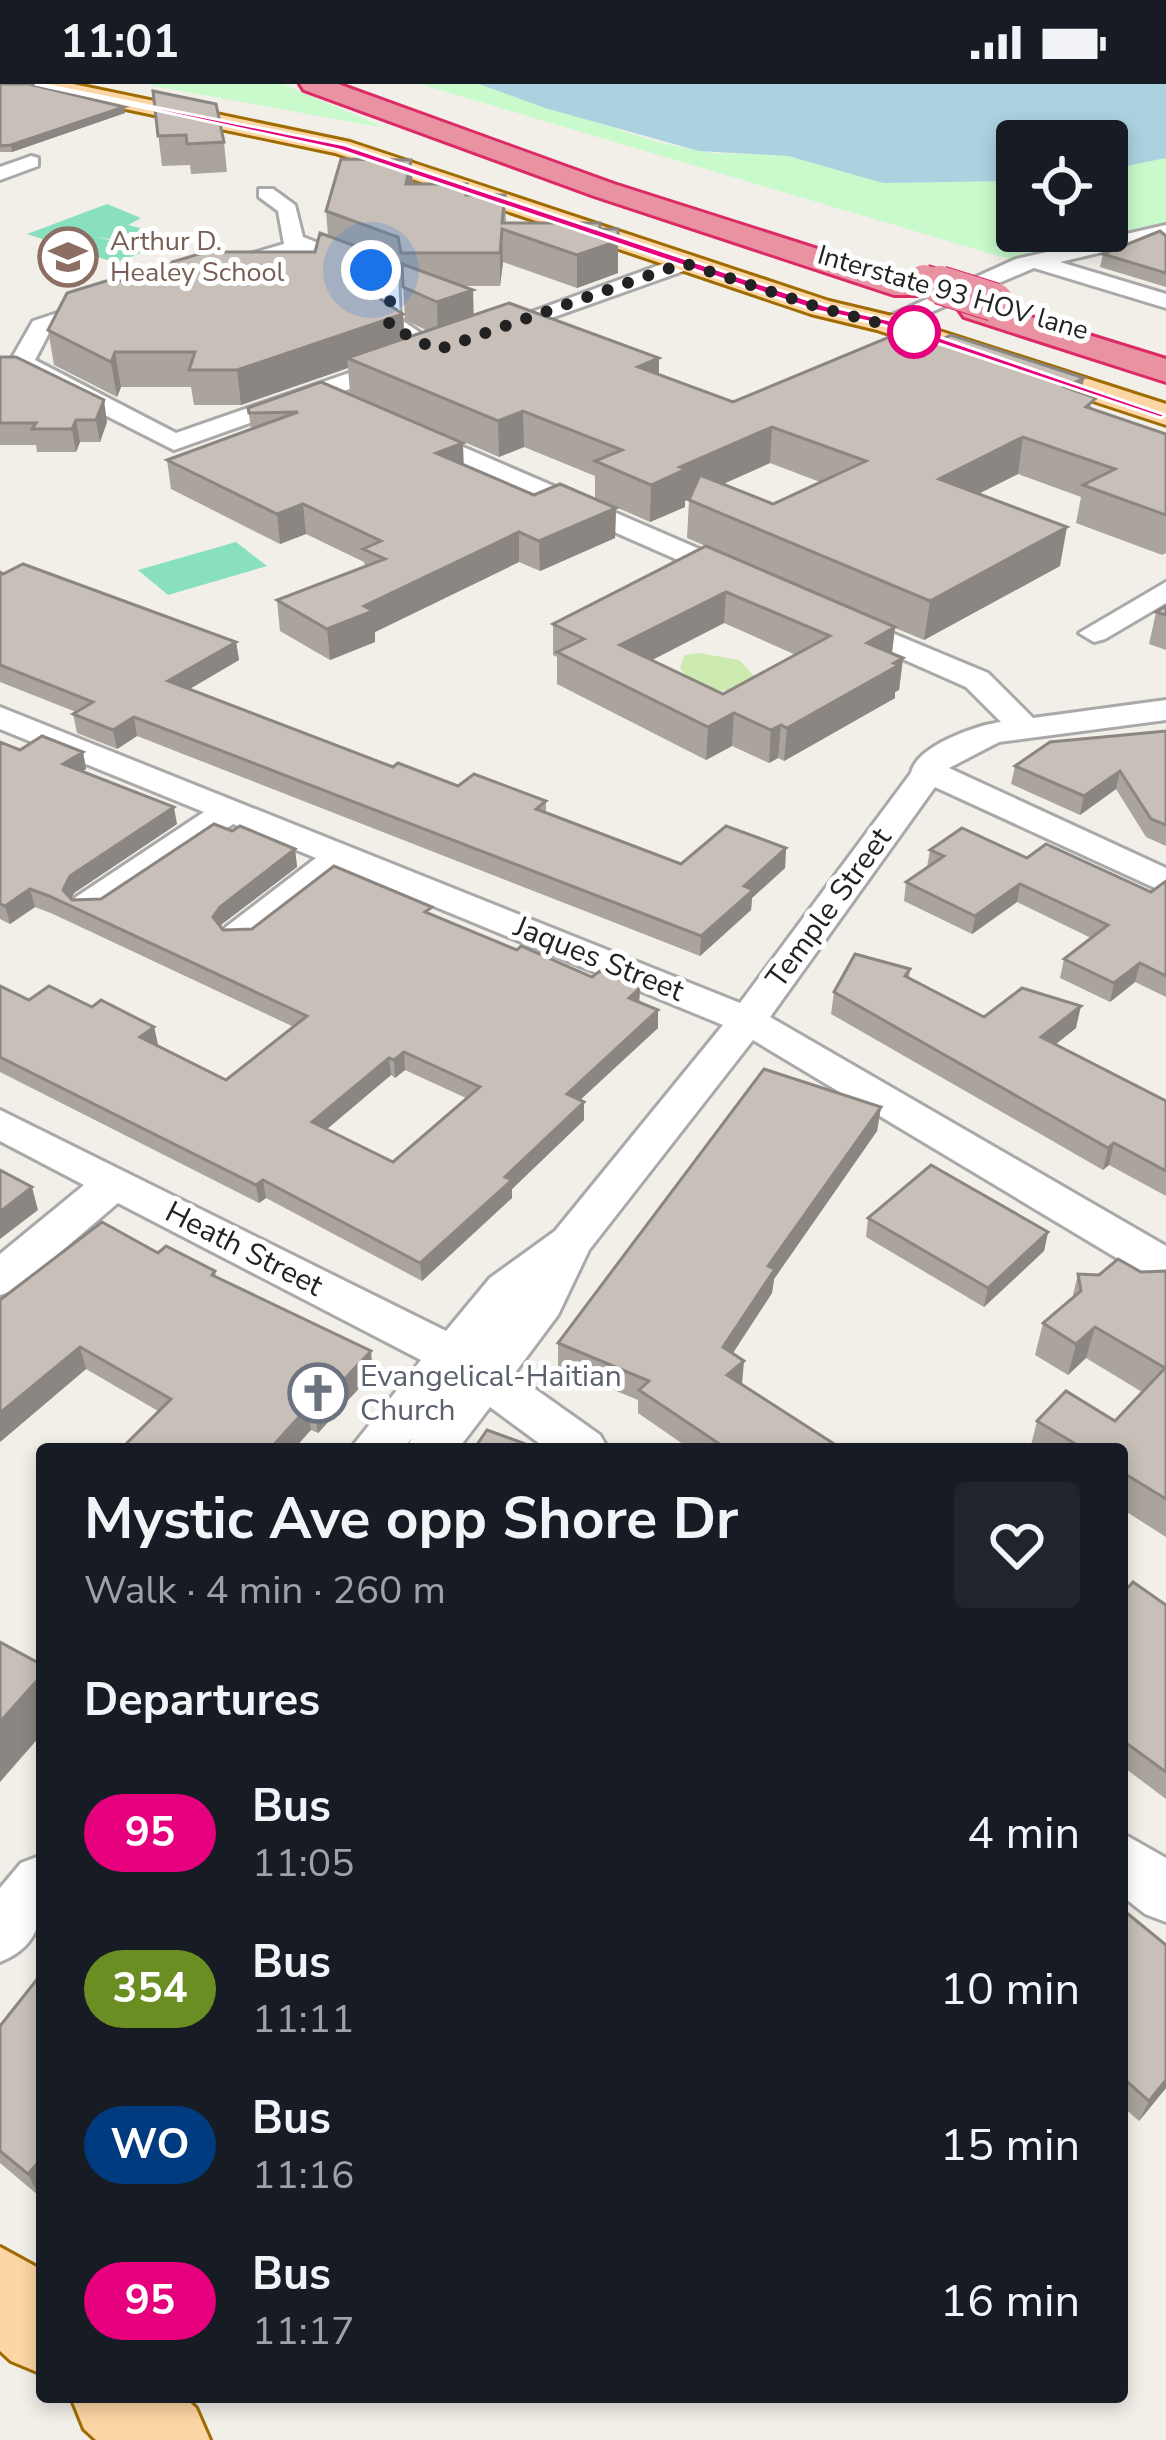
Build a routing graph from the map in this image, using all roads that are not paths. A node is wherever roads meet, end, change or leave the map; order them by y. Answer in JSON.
{"nodes":[{"id":1,"x":40,"y":84,"type":"edge"},
{"id":2,"x":90,"y":84,"type":"edge"},
{"id":3,"x":313,"y":84,"type":"edge"},
{"id":4,"x":380,"y":84,"type":"edge"},
{"id":5,"x":0,"y":154,"type":"edge"},
{"id":6,"x":0,"y":174,"type":"edge"},
{"id":7,"x":266,"y":193,"type":"dead end"},
{"id":8,"x":1166,"y":231,"type":"edge"},
{"id":9,"x":302,"y":245,"type":"junction"},
{"id":10,"x":684,"y":263,"type":"junction"},
{"id":11,"x":190,"y":279,"type":"edge"},
{"id":12,"x":927,"y":279,"type":"junction"},
{"id":13,"x":1006,"y":291,"type":"junction"},
{"id":14,"x":123,"y":299,"type":"edge"},
{"id":15,"x":1166,"y":302,"type":"edge"},
{"id":16,"x":886,"y":322,"type":"junction"},
{"id":17,"x":1166,"y":336,"type":"edge"},
{"id":18,"x":437,"y":350,"type":"junction"},
{"id":19,"x":1166,"y":357,"type":"edge"},
{"id":20,"x":1166,"y":371,"type":"edge"},
{"id":21,"x":316,"y":392,"type":"junction"},
{"id":22,"x":1166,"y":415,"type":"edge"},
{"id":23,"x":767,"y":589,"type":"edge"},
{"id":24,"x":1166,"y":591,"type":"edge"},
{"id":25,"x":805,"y":605,"type":"edge"},
{"id":26,"x":1094,"y":633,"type":"dead end"},
{"id":27,"x":1166,"y":710,"type":"edge"},
{"id":28,"x":0,"y":717,"type":"edge"},
{"id":29,"x":1025,"y":728,"type":"junction"},
{"id":30,"x":926,"y":770,"type":"junction"},
{"id":31,"x":231,"y":810,"type":"junction"},
{"id":32,"x":344,"y":855,"type":"junction"},
{"id":33,"x":1166,"y":882,"type":"edge"},
{"id":34,"x":88,"y":905,"type":"edge"},
{"id":35,"x":239,"y":935,"type":"edge"},
{"id":36,"x":748,"y":1020,"type":"junction"},
{"id":37,"x":0,"y":1124,"type":"edge"},
{"id":38,"x":114,"y":1183,"type":"junction"},
{"id":39,"x":1166,"y":1267,"type":"edge"},
{"id":40,"x":0,"y":1280,"type":"edge"},
{"id":41,"x":469,"y":1365,"type":"junction"},
{"id":42,"x":381,"y":1443,"type":"edge"},
{"id":43,"x":434,"y":1443,"type":"edge"},
{"id":44,"x":575,"y":1443,"type":"edge"},
{"id":45,"x":1128,"y":1865,"type":"edge"},
{"id":46,"x":36,"y":1890,"type":"edge"},
{"id":47,"x":1166,"y":1894,"type":"edge"},
{"id":48,"x":0,"y":1933,"type":"edge"},
{"id":49,"x":0,"y":2291,"type":"edge"},
{"id":50,"x":36,"y":2324,"type":"edge"},
{"id":51,"x":123,"y":2403,"type":"edge"},
{"id":52,"x":164,"y":2440,"type":"edge"}],
"edges":[{"from":1,"to":10,"type":"main road"},
{"from":2,"to":16,"type":"main road"},
{"from":3,"to":12,"type":"highway","name":"Interstate 93 HOV lane"},
{"from":4,"to":12,"type":"highway"},
{"from":5,"to":6,"type":"street"},
{"from":7,"to":9,"type":"street"},
{"from":8,"to":13,"type":"street"},
{"from":9,"to":11,"type":"street"},
{"from":9,"to":18,"type":"street"},
{"from":10,"to":16,"type":"main road"},
{"from":10,"to":18,"type":"street"},
{"from":12,"to":13,"type":"highway"},
{"from":12,"to":13,"type":"highway"},
{"from":13,"to":15,"type":"street"},
{"from":13,"to":16,"type":"street"},
{"from":13,"to":17,"type":"highway"},
{"from":13,"to":19,"type":"highway","name":"Interstate 93 HOV lane"},
{"from":13,"to":20,"type":"highway"},
{"from":14,"to":21,"type":"street"},
{"from":16,"to":22,"type":"main road"},
{"from":18,"to":21,"type":"street"},
{"from":21,"to":23,"type":"street"},
{"from":24,"to":26,"type":"street"},
{"from":25,"to":29,"type":"street"},
{"from":27,"to":29,"type":"street","name":"Temple Street"},
{"from":28,"to":31,"type":"street","name":"Jaques Street"},
{"from":29,"to":30,"type":"street","name":"Temple Street"},
{"from":30,"to":33,"type":"street"},
{"from":30,"to":36,"type":"street","name":"Temple Street"},
{"from":31,"to":32,"type":"street","name":"Jaques Street"},
{"from":31,"to":34,"type":"street"},
{"from":32,"to":35,"type":"street"},
{"from":32,"to":36,"type":"street","name":"Jaques Street"},
{"from":36,"to":39,"type":"street","name":"Jaques Street"},
{"from":36,"to":41,"type":"street","name":"Temple Street"},
{"from":37,"to":38,"type":"street","name":"Heath Street"},
{"from":38,"to":40,"type":"street"},
{"from":38,"to":41,"type":"street","name":"Heath Street"},
{"from":41,"to":42,"type":"street","name":"Temple Street"},
{"from":41,"to":43,"type":"street","name":"Temple Street"},
{"from":41,"to":44,"type":"street","name":"Heath Street"},
{"from":45,"to":47,"type":"street"},
{"from":46,"to":48,"type":"street"},
{"from":49,"to":50,"type":"main road"},
{"from":51,"to":52,"type":"main road"}]}
